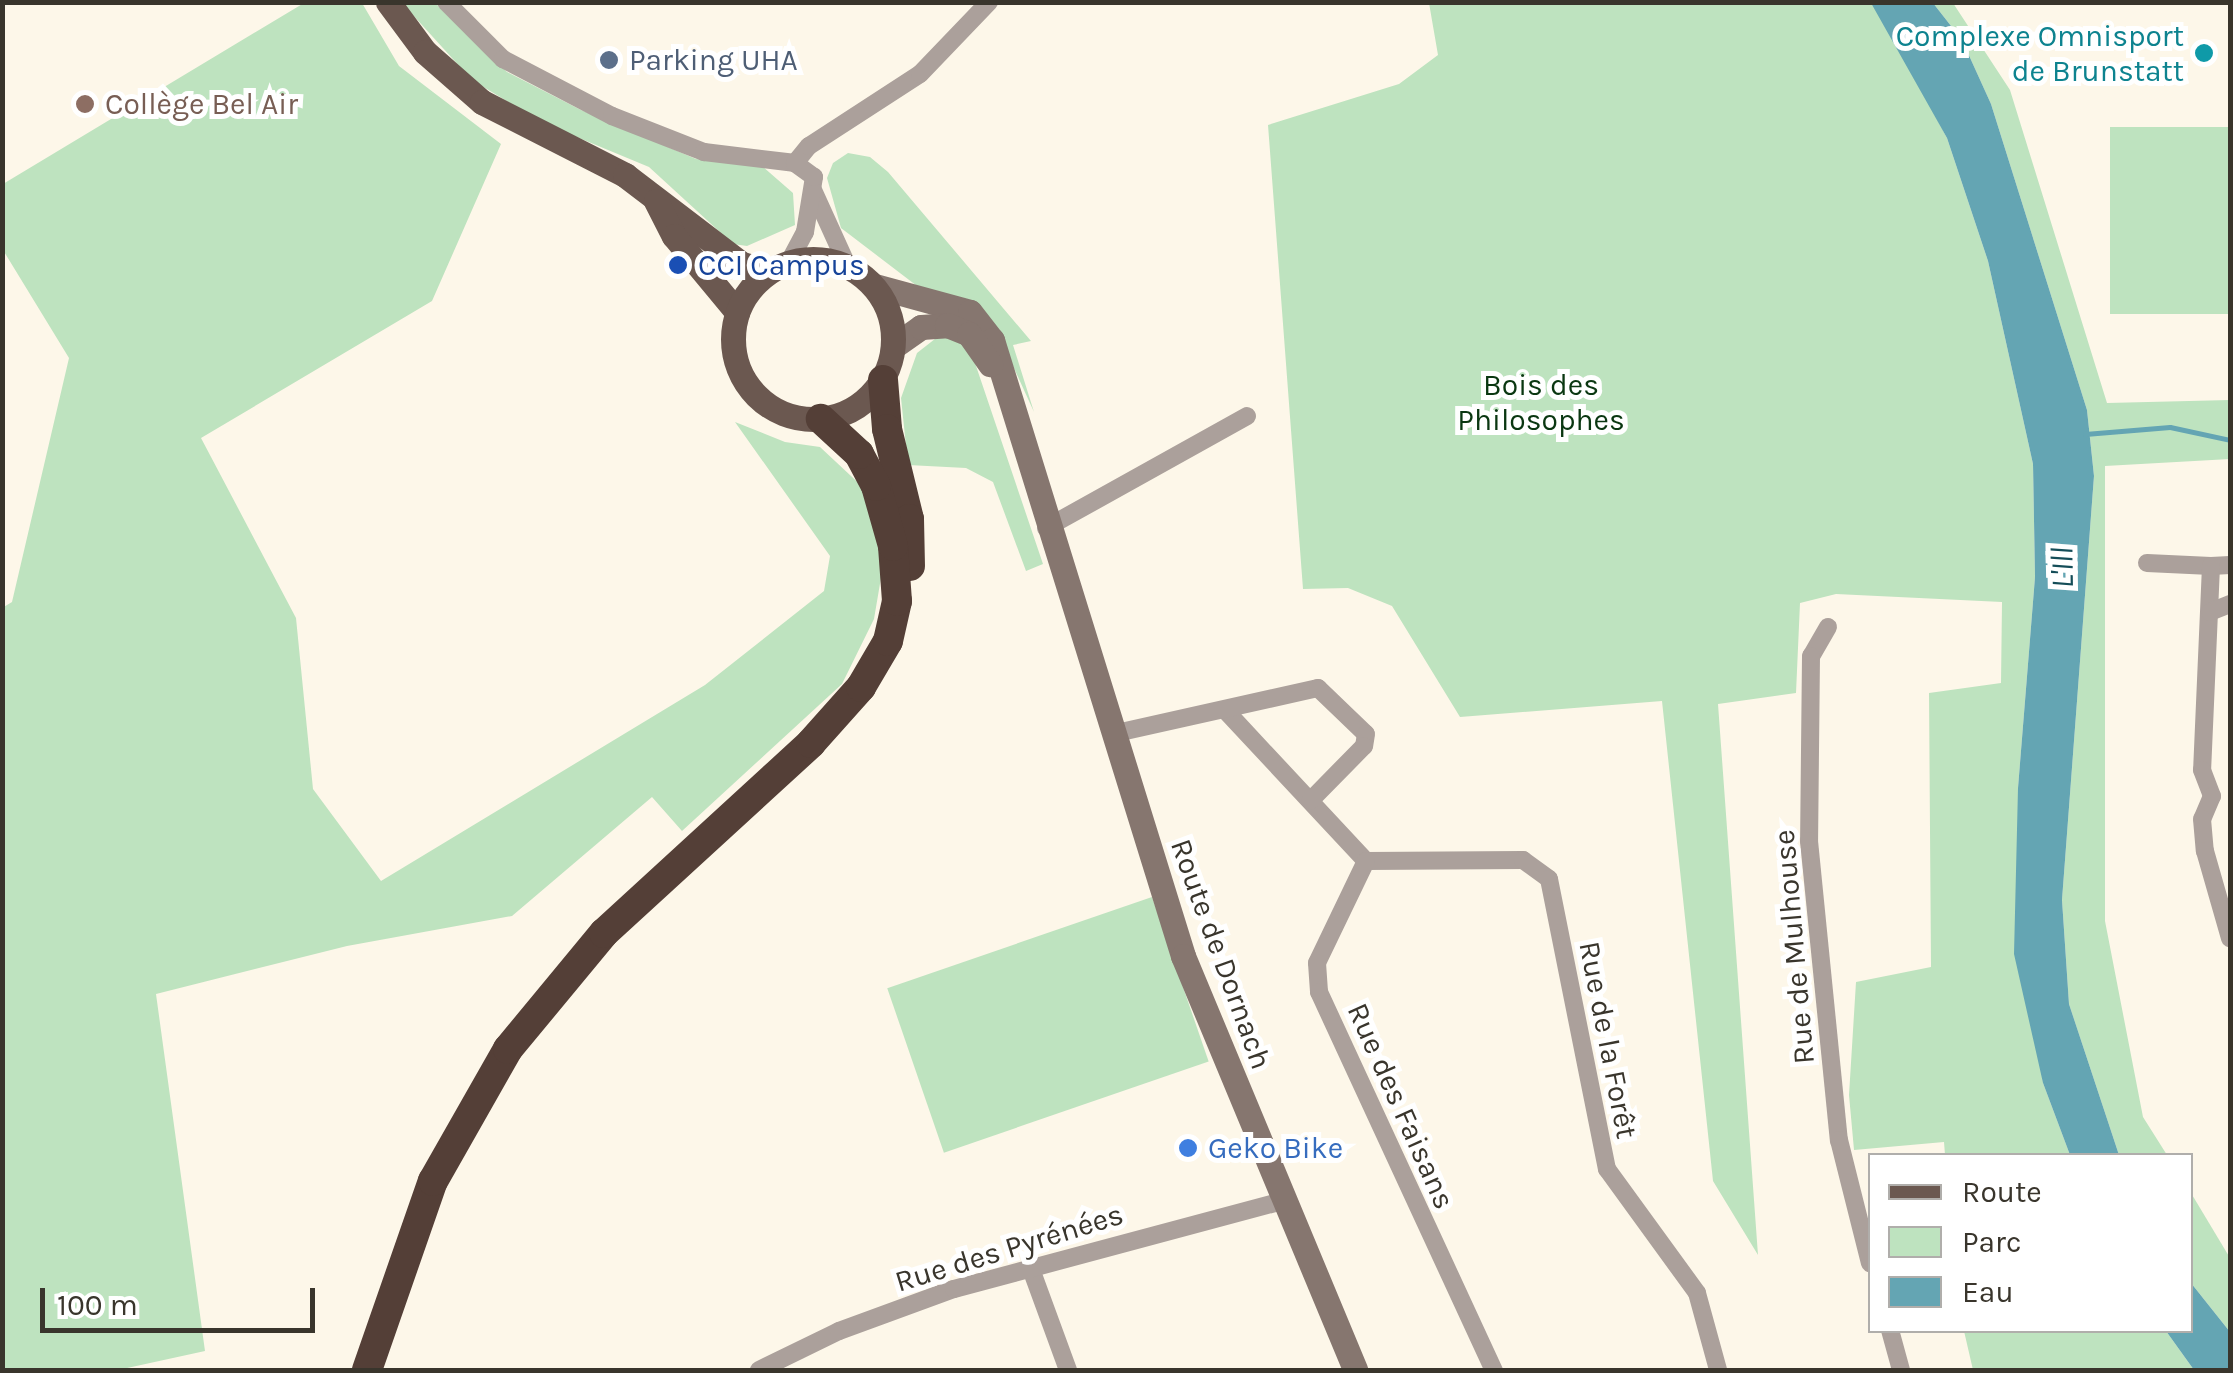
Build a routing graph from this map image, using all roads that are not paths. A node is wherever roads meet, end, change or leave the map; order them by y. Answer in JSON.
{"nodes":[{"id":1,"x":388,"y":2,"type":"edge"},
{"id":2,"x":446,"y":2,"type":"edge"},
{"id":3,"x":990,"y":2,"type":"edge"},
{"id":4,"x":795,"y":163,"type":"junction"},
{"id":5,"x":814,"y":183,"type":"junction"},
{"id":6,"x":656,"y":201,"type":"junction"},
{"id":7,"x":848,"y":265,"type":"junction"},
{"id":8,"x":779,"y":266,"type":"junction"},
{"id":9,"x":875,"y":286,"type":"junction"},
{"id":10,"x":737,"y":312,"type":"junction"},
{"id":11,"x":894,"y":346,"type":"junction"},
{"id":12,"x":883,"y":380,"type":"junction"},
{"id":13,"x":1007,"y":399,"type":"junction"},
{"id":14,"x":1247,"y":416,"type":"dead end"},
{"id":15,"x":822,"y":419,"type":"junction"},
{"id":16,"x":1050,"y":539,"type":"junction"},
{"id":17,"x":2147,"y":563,"type":"dead end"},
{"id":18,"x":2210,"y":566,"type":"junction"},
{"id":19,"x":2230,"y":566,"type":"edge"},
{"id":20,"x":897,"y":601,"type":"junction"},
{"id":21,"x":2230,"y":604,"type":"edge"},
{"id":22,"x":2210,"y":612,"type":"junction"},
{"id":23,"x":1828,"y":627,"type":"dead end"},
{"id":24,"x":1226,"y":711,"type":"junction"},
{"id":25,"x":1112,"y":734,"type":"junction"},
{"id":26,"x":2222,"y":796,"type":"edge"},
{"id":27,"x":1311,"y":800,"type":"junction"},
{"id":28,"x":1366,"y":861,"type":"junction"},
{"id":29,"x":2230,"y":938,"type":"edge"},
{"id":30,"x":1283,"y":1200,"type":"junction"},
{"id":31,"x":1868,"y":1255,"type":"edge"},
{"id":32,"x":1030,"y":1269,"type":"junction"},
{"id":33,"x":1891,"y":1333,"type":"edge"},
{"id":34,"x":367,"y":1370,"type":"edge"},
{"id":35,"x":759,"y":1370,"type":"edge"},
{"id":36,"x":1068,"y":1370,"type":"edge"},
{"id":37,"x":1355,"y":1370,"type":"edge"},
{"id":38,"x":1494,"y":1370,"type":"edge"},
{"id":39,"x":1718,"y":1370,"type":"edge"},
{"id":40,"x":1900,"y":1370,"type":"edge"}],
"edges":[{"from":1,"to":6,"type":"main road"},
{"from":2,"to":4,"type":"street"},
{"from":3,"to":4,"type":"street"},
{"from":4,"to":5,"type":"street"},
{"from":5,"to":7,"type":"street"},
{"from":5,"to":8,"type":"street"},
{"from":6,"to":8,"type":"main road"},
{"from":6,"to":10,"type":"main road"},
{"from":7,"to":8,"type":"main road"},
{"from":7,"to":9,"type":"main road"},
{"from":8,"to":10,"type":"main road"},
{"from":9,"to":11,"type":"main road"},
{"from":9,"to":13,"type":"main road"},
{"from":10,"to":15,"type":"main road"},
{"from":11,"to":12,"type":"main road"},
{"from":11,"to":13,"type":"main road"},
{"from":12,"to":15,"type":"main road"},
{"from":12,"to":20,"type":"highway"},
{"from":13,"to":16,"type":"main road","name":"Route de Dornach"},
{"from":14,"to":16,"type":"street"},
{"from":15,"to":20,"type":"highway"},
{"from":16,"to":25,"type":"main road","name":"Route de Dornach"},
{"from":17,"to":18,"type":"street"},
{"from":18,"to":19,"type":"street"},
{"from":18,"to":22,"type":"street"},
{"from":20,"to":34,"type":"highway"},
{"from":21,"to":22,"type":"street"},
{"from":22,"to":26,"type":"street"},
{"from":23,"to":31,"type":"street","name":"Rue de Mulhouse"},
{"from":24,"to":25,"type":"street"},
{"from":24,"to":27,"type":"street"},
{"from":24,"to":27,"type":"street"},
{"from":25,"to":30,"type":"main road","name":"Route de Dornach"},
{"from":26,"to":29,"type":"street"},
{"from":27,"to":28,"type":"street"},
{"from":28,"to":38,"type":"street","name":"Rue des Faisans"},
{"from":28,"to":39,"type":"street","name":"Rue de la Forêt"},
{"from":30,"to":32,"type":"street","name":"Rue des Pyrénées"},
{"from":30,"to":37,"type":"main road","name":"Route de Dornach"},
{"from":32,"to":35,"type":"street","name":"Rue des Pyrénées"},
{"from":32,"to":36,"type":"street"},
{"from":33,"to":40,"type":"street"}]}
